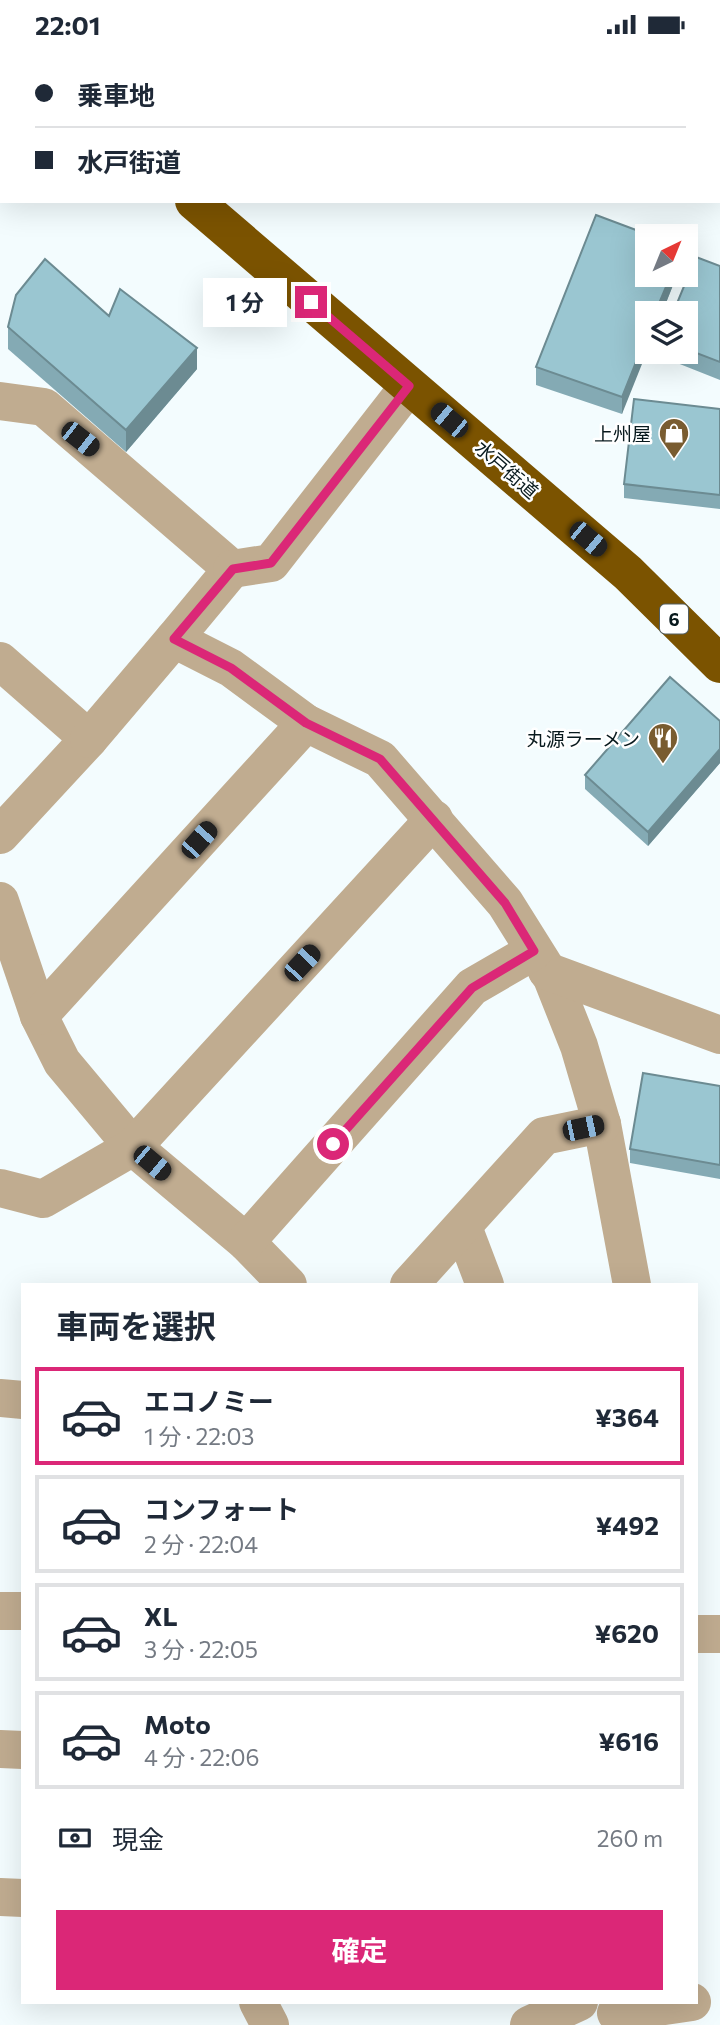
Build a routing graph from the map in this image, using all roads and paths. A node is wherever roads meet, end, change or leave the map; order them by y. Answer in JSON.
{"nodes":[{"id":1,"x":196,"y":203,"type":"edge"},
{"id":2,"x":409,"y":386,"type":"junction"},
{"id":3,"x":0,"y":401,"type":"edge"},
{"id":4,"x":233,"y":569,"type":"junction"},
{"id":5,"x":628,"y":573,"type":"junction"},
{"id":6,"x":174,"y":639,"type":"junction"},
{"id":7,"x":720,"y":640,"type":"edge"},
{"id":8,"x":0,"y":661,"type":"edge"},
{"id":9,"x":720,"y":664,"type":"edge"},
{"id":10,"x":306,"y":723,"type":"junction"},
{"id":11,"x":89,"y":739,"type":"junction"},
{"id":12,"x":434,"y":819,"type":"junction"},
{"id":13,"x":0,"y":835,"type":"edge"},
{"id":14,"x":0,"y":901,"type":"edge"},
{"id":15,"x":541,"y":961,"type":"junction"},
{"id":16,"x":39,"y":1016,"type":"junction"},
{"id":17,"x":720,"y":1035,"type":"edge"},
{"id":18,"x":602,"y":1124,"type":"junction"},
{"id":19,"x":133,"y":1147,"type":"junction"},
{"id":20,"x":0,"y":1188,"type":"edge"},
{"id":21,"x":463,"y":1227,"type":"junction"},
{"id":22,"x":246,"y":1242,"type":"junction"},
{"id":23,"x":286,"y":1283,"type":"edge"},
{"id":24,"x":411,"y":1283,"type":"edge"},
{"id":25,"x":484,"y":1283,"type":"edge"},
{"id":26,"x":632,"y":1283,"type":"edge"},
{"id":27,"x":0,"y":1398,"type":"edge"},
{"id":28,"x":21,"y":1400,"type":"edge"},
{"id":29,"x":0,"y":1611,"type":"edge"},
{"id":30,"x":21,"y":1611,"type":"edge"},
{"id":31,"x":698,"y":1634,"type":"edge"},
{"id":32,"x":720,"y":1634,"type":"edge"},
{"id":33,"x":0,"y":1749,"type":"edge"},
{"id":34,"x":21,"y":1750,"type":"edge"},
{"id":35,"x":0,"y":1897,"type":"edge"},
{"id":36,"x":21,"y":1898,"type":"edge"},
{"id":37,"x":720,"y":1998,"type":"edge"},
{"id":38,"x":698,"y":2001,"type":"edge"},
{"id":39,"x":259,"y":2004,"type":"edge"},
{"id":40,"x":575,"y":2004,"type":"edge"},
{"id":41,"x":679,"y":2004,"type":"edge"},
{"id":42,"x":614,"y":2013,"type":"edge"},
{"id":43,"x":270,"y":2025,"type":"edge"},
{"id":44,"x":529,"y":2025,"type":"edge"}],
"edges":[{"from":1,"to":2,"type":"highway","name":"水戸街道","number":"6"},
{"from":2,"to":4,"type":"street"},
{"from":2,"to":5,"type":"highway","name":"水戸街道","number":"6"},
{"from":3,"to":4,"type":"street"},
{"from":4,"to":6,"type":"street"},
{"from":5,"to":7,"type":"highway","name":"水戸街道","number":"6"},
{"from":5,"to":9,"type":"highway","name":"水戸街道","number":"6"},
{"from":6,"to":10,"type":"street"},
{"from":6,"to":11,"type":"street"},
{"from":8,"to":11,"type":"street"},
{"from":10,"to":12,"type":"street"},
{"from":10,"to":16,"type":"street"},
{"from":11,"to":13,"type":"street"},
{"from":12,"to":15,"type":"street"},
{"from":12,"to":19,"type":"street"},
{"from":14,"to":16,"type":"street"},
{"from":15,"to":17,"type":"street"},
{"from":15,"to":18,"type":"street"},
{"from":15,"to":22,"type":"street"},
{"from":16,"to":19,"type":"street"},
{"from":18,"to":21,"type":"street"},
{"from":18,"to":26,"type":"street"},
{"from":19,"to":20,"type":"street"},
{"from":19,"to":22,"type":"street"},
{"from":21,"to":24,"type":"street"},
{"from":21,"to":25,"type":"street"},
{"from":22,"to":23,"type":"street"},
{"from":27,"to":28,"type":"street"},
{"from":29,"to":30,"type":"street"},
{"from":31,"to":32,"type":"street"},
{"from":33,"to":34,"type":"street"},
{"from":35,"to":36,"type":"street"},
{"from":37,"to":38,"type":"street"},
{"from":39,"to":43,"type":"street"},
{"from":40,"to":44,"type":"street"},
{"from":41,"to":42,"type":"street"}]}
